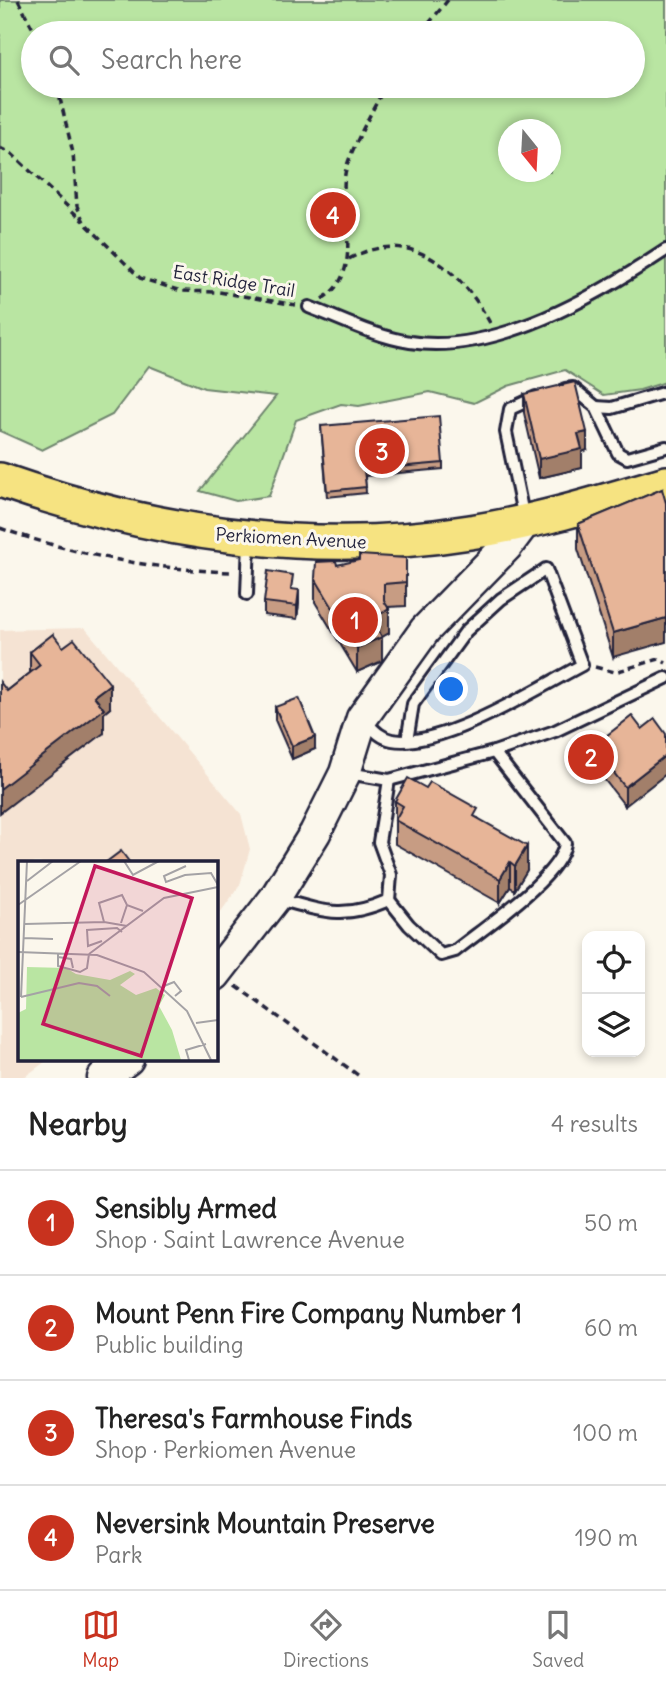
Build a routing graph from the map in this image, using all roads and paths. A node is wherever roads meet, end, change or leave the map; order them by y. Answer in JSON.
{"nodes":[{"id":1,"x":18,"y":0,"type":"edge"},
{"id":2,"x":448,"y":0,"type":"edge"},
{"id":3,"x":29,"y":21,"type":"edge"},
{"id":4,"x":431,"y":21,"type":"edge"},
{"id":5,"x":60,"y":98,"type":"edge"},
{"id":6,"x":379,"y":98,"type":"edge"},
{"id":7,"x":0,"y":148,"type":"edge"},
{"id":8,"x":84,"y":222,"type":"junction"},
{"id":9,"x":666,"y":250,"type":"edge"},
{"id":10,"x":349,"y":259,"type":"junction"},
{"id":11,"x":309,"y":307,"type":"junction"},
{"id":12,"x":495,"y":332,"type":"dead end"},
{"id":13,"x":666,"y":391,"type":"edge"},
{"id":14,"x":596,"y":407,"type":"junction"},
{"id":15,"x":666,"y":447,"type":"edge"},
{"id":16,"x":0,"y":480,"type":"edge"},
{"id":17,"x":666,"y":483,"type":"edge"},
{"id":18,"x":525,"y":522,"type":"junction"},
{"id":19,"x":0,"y":528,"type":"edge"},
{"id":20,"x":249,"y":538,"type":"junction"},
{"id":21,"x":218,"y":571,"type":"dead end"},
{"id":22,"x":247,"y":594,"type":"dead end"},
{"id":23,"x":666,"y":663,"type":"edge"},
{"id":24,"x":582,"y":665,"type":"junction"},
{"id":25,"x":666,"y":678,"type":"edge"},
{"id":26,"x":362,"y":718,"type":"junction"},
{"id":27,"x":407,"y":741,"type":"junction"},
{"id":28,"x":494,"y":752,"type":"junction"},
{"id":29,"x":345,"y":773,"type":"junction"},
{"id":30,"x":388,"y":780,"type":"junction"},
{"id":31,"x":275,"y":898,"type":"junction"},
{"id":32,"x":390,"y":900,"type":"junction"},
{"id":33,"x":217,"y":973,"type":"edge"},
{"id":34,"x":217,"y":975,"type":"edge"},
{"id":35,"x":127,"y":1060,"type":"edge"},
{"id":36,"x":103,"y":1078,"type":"edge"},
{"id":37,"x":362,"y":1078,"type":"edge"}],
"edges":[{"from":1,"to":3,"type":"path"},
{"from":2,"to":4,"type":"path"},
{"from":5,"to":8,"type":"path"},
{"from":6,"to":10,"type":"path"},
{"from":7,"to":8,"type":"path","name":"East Ridge Trail"},
{"from":8,"to":11,"type":"path","name":"East Ridge Trail"},
{"from":9,"to":11,"type":"lane"},
{"from":10,"to":11,"type":"path","name":"East Ridge Trail"},
{"from":10,"to":12,"type":"path"},
{"from":13,"to":14,"type":"lane"},
{"from":14,"to":15,"type":"lane"},
{"from":14,"to":18,"type":"lane"},
{"from":16,"to":20,"type":"main road","name":"Perkiomen Avenue"},
{"from":17,"to":18,"type":"main road","name":"Perkiomen Avenue"},
{"from":18,"to":20,"type":"main road","name":"Perkiomen Avenue"},
{"from":18,"to":26,"type":"main road"},
{"from":19,"to":21,"type":"path"},
{"from":20,"to":22,"type":"lane"},
{"from":23,"to":24,"type":"path"},
{"from":24,"to":27,"type":"lane"},
{"from":24,"to":27,"type":"lane"},
{"from":25,"to":28,"type":"lane"},
{"from":26,"to":27,"type":"lane"},
{"from":26,"to":29,"type":"main road"},
{"from":28,"to":30,"type":"lane"},
{"from":28,"to":32,"type":"lane"},
{"from":29,"to":30,"type":"lane"},
{"from":29,"to":31,"type":"main road"},
{"from":30,"to":32,"type":"lane"},
{"from":31,"to":32,"type":"lane"},
{"from":31,"to":33,"type":"main road"},
{"from":34,"to":37,"type":"path"},
{"from":35,"to":36,"type":"main road"}]}
